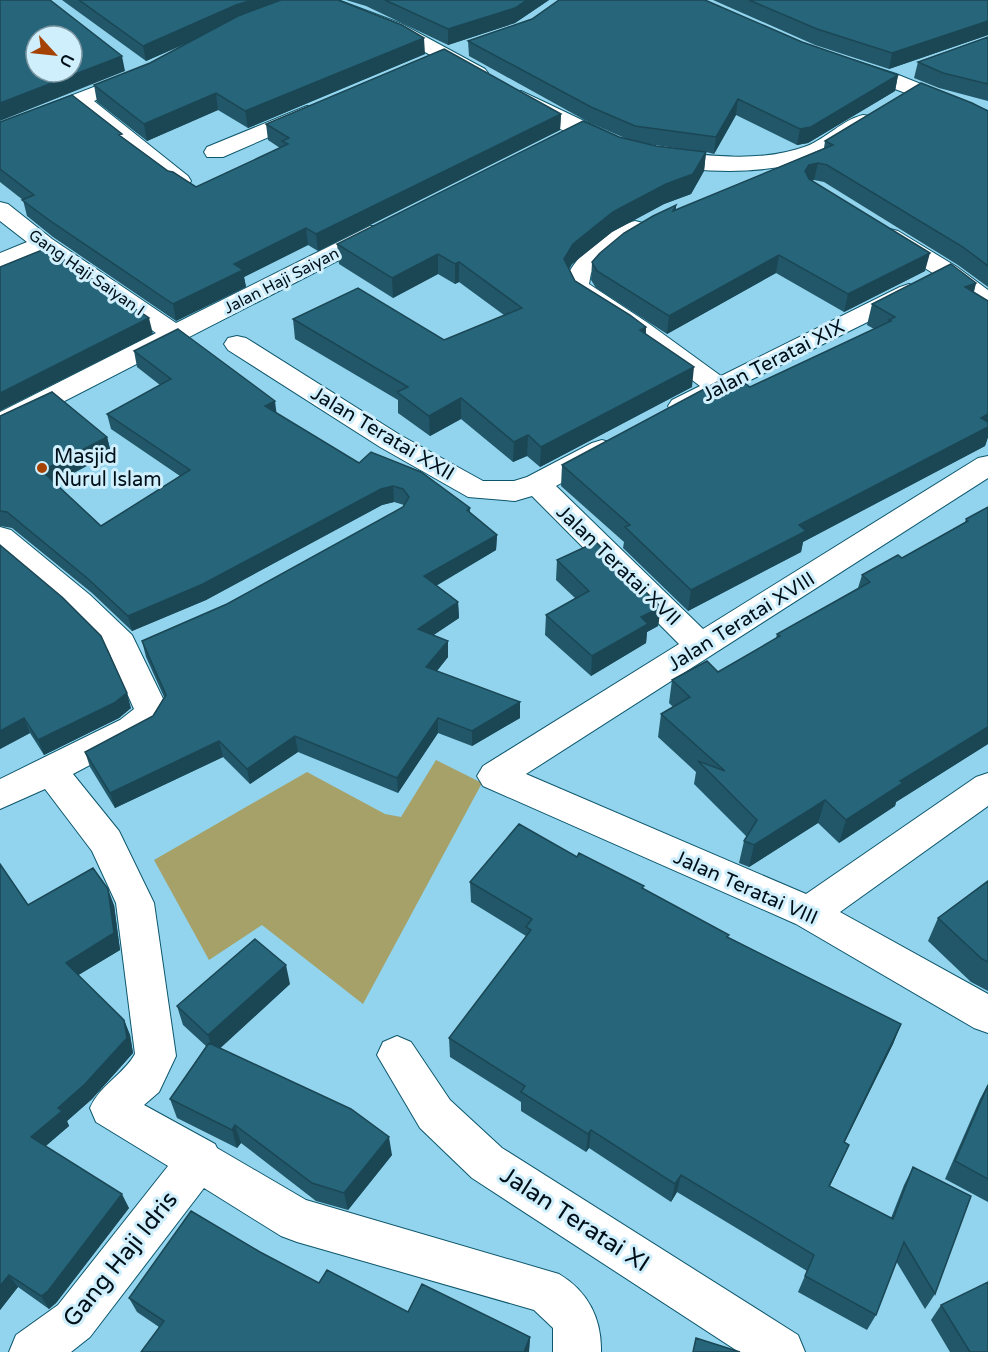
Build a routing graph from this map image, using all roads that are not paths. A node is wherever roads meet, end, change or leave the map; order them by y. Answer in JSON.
{"nodes":[{"id":1,"x":320,"y":0,"type":"edge"},
{"id":2,"x":468,"y":48,"type":"edge"},
{"id":3,"x":445,"y":55,"type":"junction"},
{"id":4,"x":838,"y":61,"type":"edge"},
{"id":5,"x":420,"y":66,"type":"edge"},
{"id":6,"x":142,"y":68,"type":"edge"},
{"id":7,"x":913,"y":80,"type":"junction"},
{"id":8,"x":79,"y":100,"type":"junction"},
{"id":9,"x":325,"y":104,"type":"edge"},
{"id":10,"x":988,"y":119,"type":"edge"},
{"id":11,"x":581,"y":130,"type":"junction"},
{"id":12,"x":0,"y":131,"type":"edge"},
{"id":13,"x":553,"y":144,"type":"edge"},
{"id":14,"x":215,"y":152,"type":"dead end"},
{"id":15,"x":180,"y":182,"type":"edge"},
{"id":16,"x":0,"y":209,"type":"edge"},
{"id":17,"x":658,"y":217,"type":"edge"},
{"id":18,"x":394,"y":223,"type":"edge"},
{"id":19,"x":872,"y":225,"type":"edge"},
{"id":20,"x":44,"y":244,"type":"junction"},
{"id":21,"x":0,"y":262,"type":"edge"},
{"id":22,"x":948,"y":272,"type":"junction"},
{"id":23,"x":988,"y":303,"type":"edge"},
{"id":24,"x":174,"y":334,"type":"junction"},
{"id":25,"x":237,"y":344,"type":"dead end"},
{"id":26,"x":718,"y":387,"type":"junction"},
{"id":27,"x":658,"y":419,"type":"edge"},
{"id":28,"x":0,"y":423,"type":"edge"},
{"id":29,"x":628,"y":436,"type":"edge"},
{"id":30,"x":988,"y":465,"type":"edge"},
{"id":31,"x":537,"y":484,"type":"junction"},
{"id":32,"x":0,"y":537,"type":"edge"},
{"id":33,"x":701,"y":646,"type":"junction"},
{"id":34,"x":50,"y":770,"type":"junction"},
{"id":35,"x":495,"y":776,"type":"joint"},
{"id":36,"x":988,"y":788,"type":"edge"},
{"id":37,"x":0,"y":795,"type":"edge"},
{"id":38,"x":809,"y":913,"type":"junction"},
{"id":39,"x":988,"y":1016,"type":"edge"},
{"id":40,"x":397,"y":1055,"type":"dead end"},
{"id":41,"x":200,"y":1159,"type":"junction"},
{"id":42,"x":33,"y":1352,"type":"edge"},
{"id":43,"x":577,"y":1352,"type":"edge"},
{"id":44,"x":782,"y":1352,"type":"edge"}],
"edges":[{"from":1,"to":3,"type":"street"},
{"from":2,"to":3,"type":"street"},
{"from":3,"to":5,"type":"street"},
{"from":3,"to":11,"type":"street"},
{"from":4,"to":7,"type":"street"},
{"from":6,"to":8,"type":"street"},
{"from":7,"to":10,"type":"street"},
{"from":7,"to":11,"type":"street"},
{"from":8,"to":12,"type":"street"},
{"from":8,"to":15,"type":"street"},
{"from":9,"to":14,"type":"street"},
{"from":11,"to":13,"type":"street"},
{"from":16,"to":20,"type":"street","name":"Gang Haji Saiyan I"},
{"from":17,"to":26,"type":"street"},
{"from":18,"to":24,"type":"street","name":"Jalan Haji Saiyan"},
{"from":19,"to":22,"type":"street"},
{"from":20,"to":21,"type":"street"},
{"from":20,"to":24,"type":"street","name":"Gang Haji Saiyan I"},
{"from":22,"to":23,"type":"street"},
{"from":22,"to":26,"type":"street","name":"Jalan Teratai XIX"},
{"from":24,"to":28,"type":"street","name":"Jalan Haji Saiyan"},
{"from":25,"to":31,"type":"street","name":"Jalan Teratai XXII"},
{"from":26,"to":27,"type":"street","name":"Jalan Teratai XIX"},
{"from":29,"to":31,"type":"street"},
{"from":30,"to":33,"type":"street","name":"Jalan Teratai XVIII"},
{"from":31,"to":33,"type":"street","name":"Jalan Teratai XVII"},
{"from":32,"to":34,"type":"street"},
{"from":33,"to":35,"type":"street","name":"Jalan Teratai XVIII"},
{"from":34,"to":37,"type":"street"},
{"from":34,"to":41,"type":"street"},
{"from":35,"to":38,"type":"street","name":"Jalan Teratai VIII"},
{"from":36,"to":38,"type":"street"},
{"from":38,"to":39,"type":"street","name":"Jalan Teratai VIII"},
{"from":40,"to":44,"type":"street","name":"Jalan Teratai XI"},
{"from":41,"to":42,"type":"street","name":"Gang Haji Idris"},
{"from":41,"to":43,"type":"street"}]}
